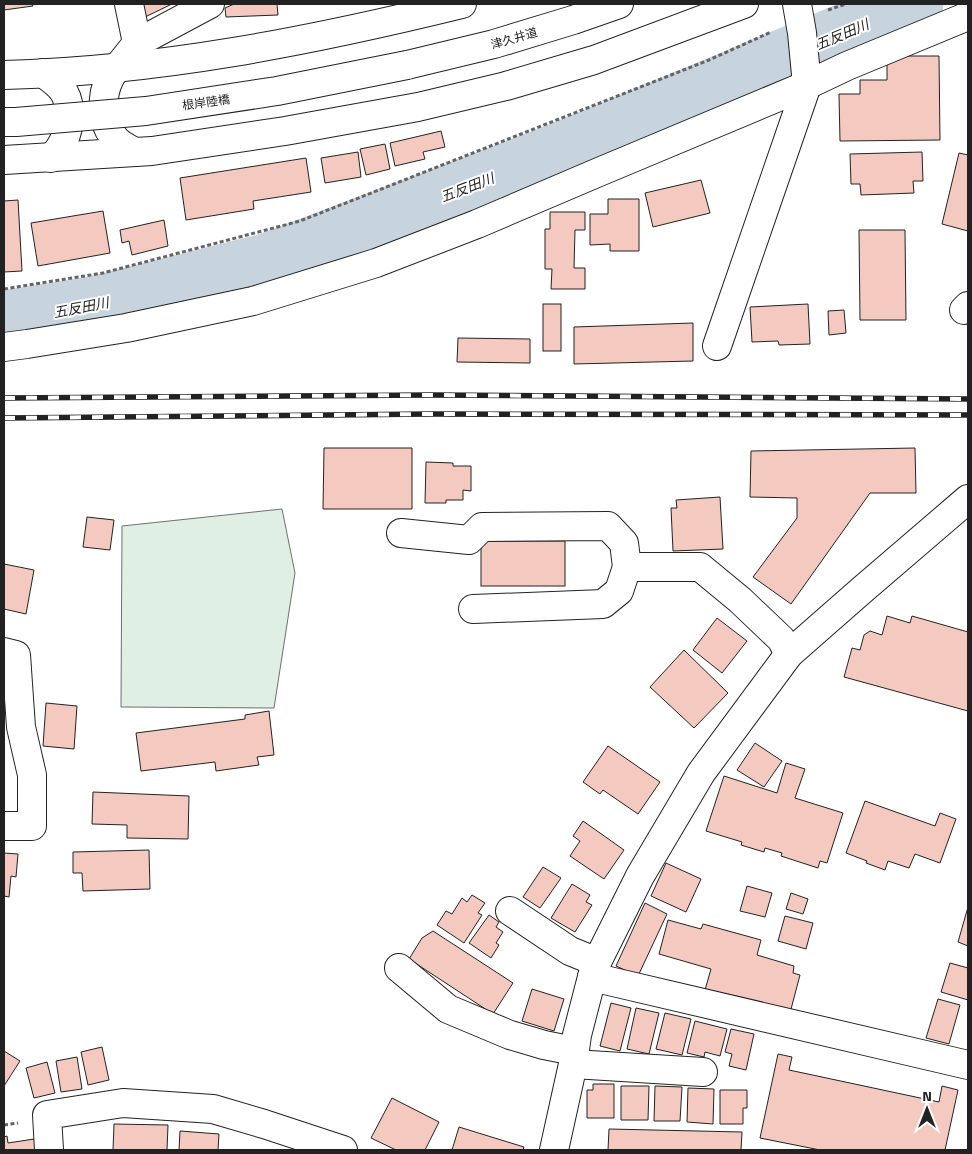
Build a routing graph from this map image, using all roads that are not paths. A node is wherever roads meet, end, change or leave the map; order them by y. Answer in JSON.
{"nodes":[{"id":1,"x":129,"y":4,"type":"edge"},
{"id":2,"x":210,"y":4,"type":"edge"},
{"id":3,"x":462,"y":4,"type":"edge"},
{"id":4,"x":619,"y":4,"type":"edge"},
{"id":5,"x":744,"y":4,"type":"edge"},
{"id":6,"x":968,"y":16,"type":"edge"},
{"id":7,"x":799,"y":19,"type":"edge"},
{"id":8,"x":137,"y":43,"type":"junction"},
{"id":9,"x":407,"y":65,"type":"joint"},
{"id":10,"x":117,"y":68,"type":"junction"},
{"id":11,"x":43,"y":73,"type":"junction"},
{"id":12,"x":4,"y":75,"type":"edge"},
{"id":13,"x":806,"y":80,"type":"junction"},
{"id":14,"x":4,"y":122,"type":"edge"},
{"id":15,"x":135,"y":152,"type":"junction"},
{"id":16,"x":51,"y":158,"type":"junction"},
{"id":17,"x":4,"y":160,"type":"edge"},
{"id":18,"x":717,"y":346,"type":"dead end"},
{"id":19,"x":4,"y":347,"type":"edge"},
{"id":20,"x":968,"y":499,"type":"edge"},
{"id":21,"x":400,"y":533,"type":"dead end"},
{"id":22,"x":627,"y":567,"type":"junction"},
{"id":23,"x":473,"y":609,"type":"dead end"},
{"id":24,"x":4,"y":652,"type":"edge"},
{"id":25,"x":789,"y":654,"type":"junction"},
{"id":26,"x":4,"y":826,"type":"edge"},
{"id":27,"x":510,"y":911,"type":"dead end"},
{"id":28,"x":399,"y":968,"type":"dead end"},
{"id":29,"x":595,"y":969,"type":"junction"},
{"id":30,"x":574,"y":1058,"type":"junction"},
{"id":31,"x":968,"y":1066,"type":"edge"},
{"id":32,"x":703,"y":1072,"type":"dead end"},
{"id":33,"x":49,"y":1150,"type":"edge"},
{"id":34,"x":343,"y":1150,"type":"edge"},
{"id":35,"x":554,"y":1150,"type":"edge"}],
"edges":[{"from":1,"to":8,"type":"street"},
{"from":2,"to":8,"type":"street"},
{"from":3,"to":10,"type":"street"},
{"from":4,"to":9,"type":"street","name":"津久井道"},
{"from":5,"to":15,"type":"street"},
{"from":6,"to":13,"type":"street"},
{"from":7,"to":13,"type":"street"},
{"from":8,"to":10,"type":"street"},
{"from":9,"to":14,"type":"street","name":"根岸陸橋","bridge":true},
{"from":10,"to":11,"type":"street"},
{"from":10,"to":15,"type":"street"},
{"from":11,"to":12,"type":"street"},
{"from":11,"to":16,"type":"street"},
{"from":13,"to":18,"type":"street"},
{"from":13,"to":19,"type":"street"},
{"from":15,"to":16,"type":"street"},
{"from":16,"to":17,"type":"street"},
{"from":20,"to":25,"type":"street"},
{"from":21,"to":22,"type":"street"},
{"from":22,"to":23,"type":"street"},
{"from":22,"to":25,"type":"street"},
{"from":24,"to":26,"type":"street"},
{"from":25,"to":29,"type":"street"},
{"from":27,"to":29,"type":"street"},
{"from":28,"to":30,"type":"street"},
{"from":29,"to":30,"type":"street"},
{"from":29,"to":31,"type":"street"},
{"from":30,"to":32,"type":"street"},
{"from":30,"to":35,"type":"street"},
{"from":33,"to":34,"type":"street"}]}
